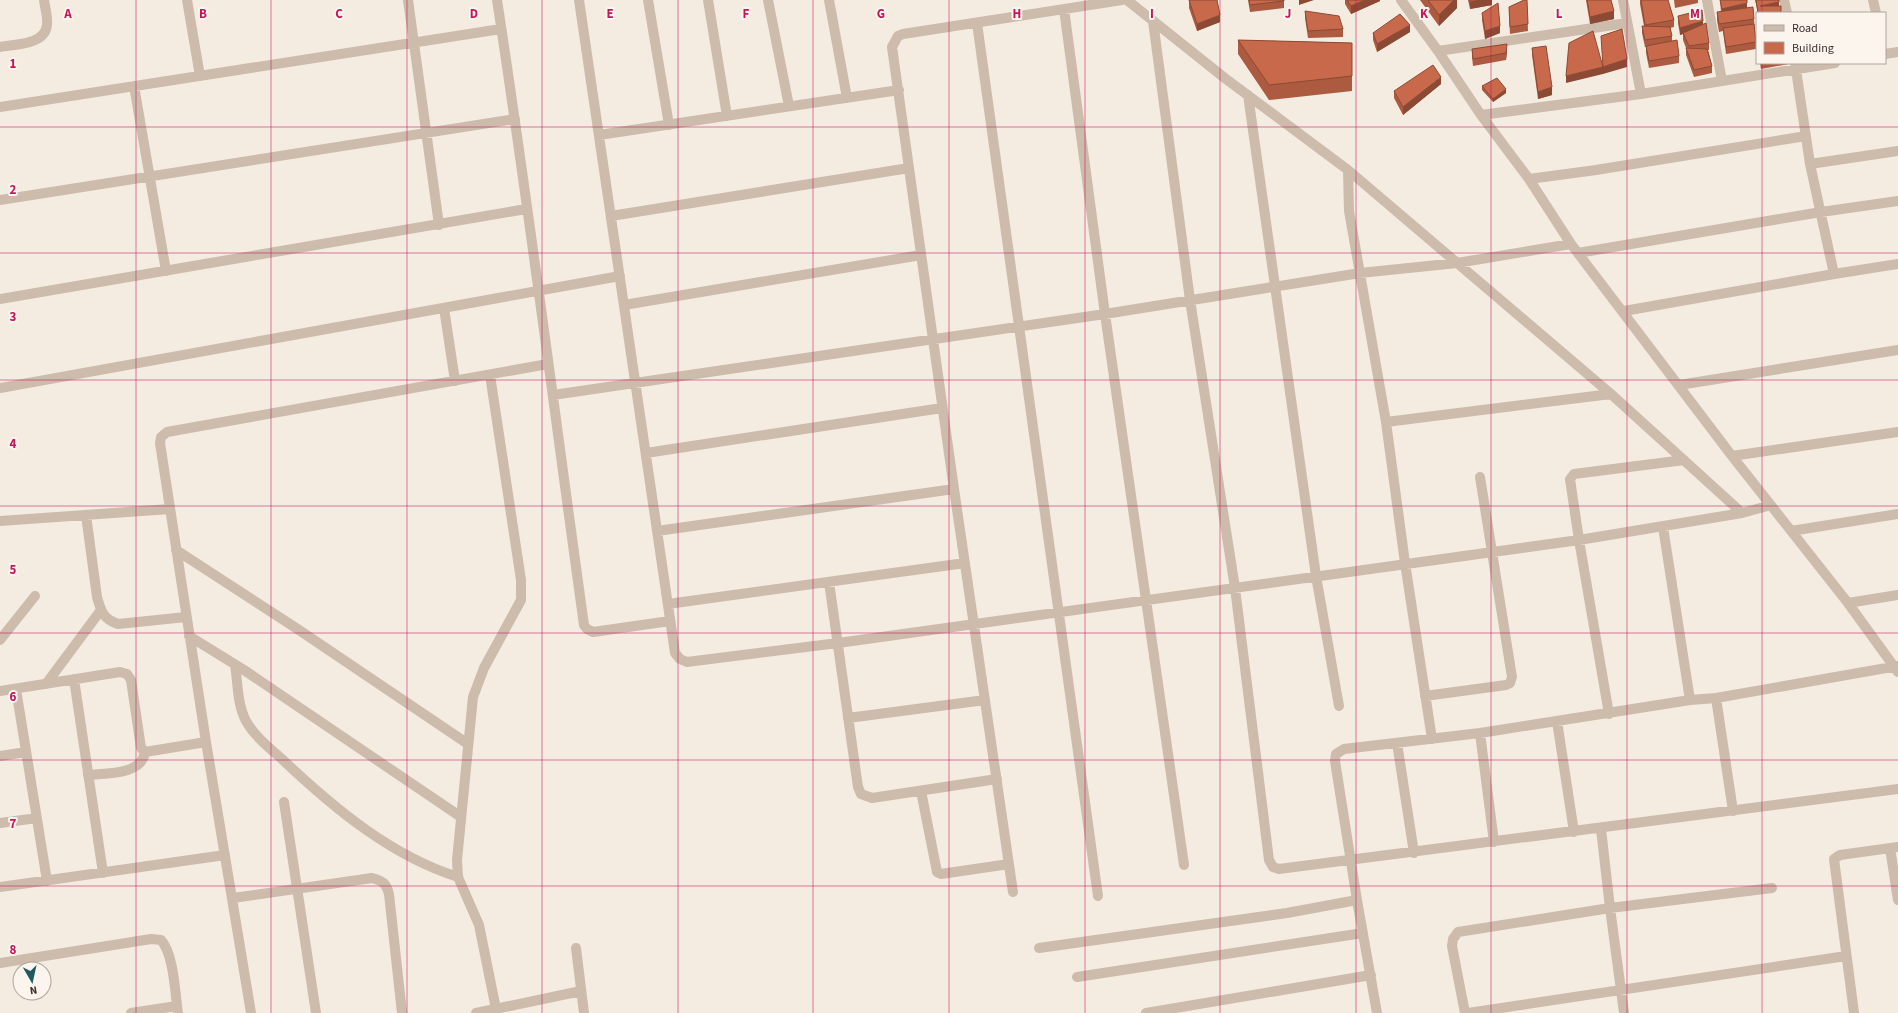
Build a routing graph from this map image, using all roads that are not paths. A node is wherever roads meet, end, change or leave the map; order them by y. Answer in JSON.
{"nodes":[{"id":1,"x":44,"y":0,"type":"edge"},
{"id":2,"x":187,"y":0,"type":"edge"},
{"id":3,"x":408,"y":0,"type":"edge"},
{"id":4,"x":496,"y":0,"type":"edge"},
{"id":5,"x":579,"y":0,"type":"edge"},
{"id":6,"x":648,"y":0,"type":"edge"},
{"id":7,"x":708,"y":0,"type":"edge"},
{"id":8,"x":768,"y":0,"type":"edge"},
{"id":9,"x":829,"y":0,"type":"edge"},
{"id":10,"x":1122,"y":0,"type":"edge"},
{"id":11,"x":1127,"y":0,"type":"edge"},
{"id":12,"x":1401,"y":0,"type":"edge"},
{"id":13,"x":1623,"y":0,"type":"edge"},
{"id":14,"x":1706,"y":0,"type":"edge"},
{"id":15,"x":1784,"y":0,"type":"edge"},
{"id":16,"x":1873,"y":0,"type":"edge"},
{"id":17,"x":1064,"y":9,"type":"junction"},
{"id":18,"x":1787,"y":12,"type":"edge"},
{"id":19,"x":1876,"y":12,"type":"edge"},
{"id":20,"x":1153,"y":21,"type":"junction"},
{"id":21,"x":976,"y":22,"type":"junction"},
{"id":22,"x":1627,"y":23,"type":"junction"},
{"id":23,"x":501,"y":29,"type":"junction"},
{"id":24,"x":414,"y":43,"type":"junction"},
{"id":25,"x":0,"y":47,"type":"edge"},
{"id":26,"x":1438,"y":51,"type":"junction"},
{"id":27,"x":1898,"y":52,"type":"edge"},
{"id":28,"x":1886,"y":54,"type":"edge"},
{"id":29,"x":1822,"y":64,"type":"edge"},
{"id":30,"x":1796,"y":66,"type":"edge"},
{"id":31,"x":200,"y":76,"type":"junction"},
{"id":32,"x":1722,"y":82,"type":"junction"},
{"id":33,"x":134,"y":86,"type":"junction"},
{"id":34,"x":898,"y":90,"type":"junction"},
{"id":35,"x":1641,"y":94,"type":"junction"},
{"id":36,"x":1248,"y":95,"type":"junction"},
{"id":37,"x":847,"y":98,"type":"junction"},
{"id":38,"x":789,"y":106,"type":"junction"},
{"id":39,"x":0,"y":107,"type":"edge"},
{"id":40,"x":1481,"y":115,"type":"junction"},
{"id":41,"x":727,"y":116,"type":"junction"},
{"id":42,"x":515,"y":119,"type":"junction"},
{"id":43,"x":669,"y":125,"type":"junction"},
{"id":44,"x":426,"y":133,"type":"junction"},
{"id":45,"x":599,"y":135,"type":"junction"},
{"id":46,"x":1806,"y":136,"type":"junction"},
{"id":47,"x":1898,"y":151,"type":"edge"},
{"id":48,"x":1810,"y":164,"type":"junction"},
{"id":49,"x":909,"y":168,"type":"junction"},
{"id":50,"x":1348,"y":170,"type":"junction"},
{"id":51,"x":150,"y":176,"type":"junction"},
{"id":52,"x":1529,"y":179,"type":"junction"},
{"id":53,"x":0,"y":200,"type":"edge"},
{"id":54,"x":1898,"y":201,"type":"edge"},
{"id":55,"x":526,"y":209,"type":"junction"},
{"id":56,"x":1821,"y":212,"type":"junction"},
{"id":57,"x":611,"y":216,"type":"junction"},
{"id":58,"x":439,"y":225,"type":"junction"},
{"id":59,"x":1571,"y":244,"type":"junction"},
{"id":60,"x":1578,"y":253,"type":"junction"},
{"id":61,"x":921,"y":255,"type":"junction"},
{"id":62,"x":1457,"y":263,"type":"junction"},
{"id":63,"x":1898,"y":264,"type":"edge"},
{"id":64,"x":166,"y":271,"type":"junction"},
{"id":65,"x":1360,"y":273,"type":"junction"},
{"id":66,"x":1834,"y":274,"type":"junction"},
{"id":67,"x":620,"y":276,"type":"junction"},
{"id":68,"x":1275,"y":286,"type":"junction"},
{"id":69,"x":538,"y":291,"type":"junction"},
{"id":70,"x":0,"y":299,"type":"edge"},
{"id":71,"x":1190,"y":300,"type":"junction"},
{"id":72,"x":624,"y":305,"type":"junction"},
{"id":73,"x":444,"y":308,"type":"junction"},
{"id":74,"x":1624,"y":311,"type":"junction"},
{"id":75,"x":1105,"y":314,"type":"junction"},
{"id":76,"x":1018,"y":326,"type":"junction"},
{"id":77,"x":932,"y":339,"type":"junction"},
{"id":78,"x":1898,"y":350,"type":"edge"},
{"id":79,"x":548,"y":364,"type":"junction"},
{"id":80,"x":490,"y":375,"type":"junction"},
{"id":81,"x":455,"y":381,"type":"junction"},
{"id":82,"x":636,"y":381,"type":"junction"},
{"id":83,"x":1679,"y":385,"type":"junction"},
{"id":84,"x":0,"y":388,"type":"edge"},
{"id":85,"x":1611,"y":394,"type":"junction"},
{"id":86,"x":553,"y":395,"type":"junction"},
{"id":87,"x":942,"y":408,"type":"junction"},
{"id":88,"x":1386,"y":422,"type":"junction"},
{"id":89,"x":1898,"y":432,"type":"edge"},
{"id":90,"x":646,"y":453,"type":"junction"},
{"id":91,"x":1732,"y":456,"type":"junction"},
{"id":92,"x":1684,"y":460,"type":"junction"},
{"id":93,"x":1480,"y":477,"type":"dead end"},
{"id":94,"x":954,"y":489,"type":"junction"},
{"id":95,"x":1771,"y":505,"type":"junction"},
{"id":96,"x":170,"y":510,"type":"junction"},
{"id":97,"x":1742,"y":513,"type":"junction"},
{"id":98,"x":1898,"y":514,"type":"edge"},
{"id":99,"x":86,"y":515,"type":"junction"},
{"id":100,"x":0,"y":521,"type":"edge"},
{"id":101,"x":1663,"y":527,"type":"junction"},
{"id":102,"x":657,"y":531,"type":"junction"},
{"id":103,"x":1791,"y":531,"type":"junction"},
{"id":104,"x":1579,"y":540,"type":"junction"},
{"id":105,"x":176,"y":550,"type":"junction"},
{"id":106,"x":1492,"y":551,"type":"junction"},
{"id":107,"x":965,"y":563,"type":"junction"},
{"id":108,"x":1405,"y":563,"type":"junction"},
{"id":109,"x":1316,"y":576,"type":"junction"},
{"id":110,"x":828,"y":582,"type":"junction"},
{"id":111,"x":1236,"y":588,"type":"junction"},
{"id":112,"x":1898,"y":595,"type":"edge"},
{"id":113,"x":35,"y":596,"type":"dead end"},
{"id":114,"x":1145,"y":599,"type":"junction"},
{"id":115,"x":1848,"y":603,"type":"junction"},
{"id":116,"x":668,"y":604,"type":"junction"},
{"id":117,"x":101,"y":610,"type":"junction"},
{"id":118,"x":1059,"y":611,"type":"junction"},
{"id":119,"x":186,"y":617,"type":"junction"},
{"id":120,"x":670,"y":621,"type":"junction"},
{"id":121,"x":975,"y":624,"type":"junction"},
{"id":122,"x":189,"y":636,"type":"junction"},
{"id":123,"x":0,"y":640,"type":"edge"},
{"id":124,"x":838,"y":643,"type":"junction"},
{"id":125,"x":235,"y":665,"type":"junction"},
{"id":126,"x":1897,"y":668,"type":"edge"},
{"id":127,"x":74,"y":680,"type":"junction"},
{"id":128,"x":46,"y":684,"type":"junction"},
{"id":129,"x":16,"y":689,"type":"junction"},
{"id":130,"x":0,"y":691,"type":"edge"},
{"id":131,"x":1425,"y":696,"type":"junction"},
{"id":132,"x":1716,"y":698,"type":"junction"},
{"id":133,"x":985,"y":700,"type":"junction"},
{"id":134,"x":1690,"y":700,"type":"junction"},
{"id":135,"x":1339,"y":706,"type":"dead end"},
{"id":136,"x":1609,"y":714,"type":"junction"},
{"id":137,"x":848,"y":718,"type":"junction"},
{"id":138,"x":1557,"y":721,"type":"junction"},
{"id":139,"x":1480,"y":733,"type":"junction"},
{"id":140,"x":1432,"y":739,"type":"junction"},
{"id":141,"x":206,"y":742,"type":"junction"},
{"id":142,"x":1397,"y":743,"type":"junction"},
{"id":143,"x":468,"y":744,"type":"junction"},
{"id":144,"x":26,"y":752,"type":"junction"},
{"id":145,"x":145,"y":752,"type":"junction"},
{"id":146,"x":0,"y":756,"type":"edge"},
{"id":147,"x":88,"y":775,"type":"junction"},
{"id":148,"x":997,"y":779,"type":"junction"},
{"id":149,"x":1898,"y":789,"type":"edge"},
{"id":150,"x":921,"y":791,"type":"junction"},
{"id":151,"x":284,"y":802,"type":"dead end"},
{"id":152,"x":1733,"y":811,"type":"junction"},
{"id":153,"x":461,"y":817,"type":"junction"},
{"id":154,"x":37,"y":818,"type":"junction"},
{"id":155,"x":0,"y":823,"type":"edge"},
{"id":156,"x":1601,"y":829,"type":"junction"},
{"id":157,"x":1574,"y":832,"type":"junction"},
{"id":158,"x":1494,"y":842,"type":"junction"},
{"id":159,"x":1894,"y":847,"type":"edge"},
{"id":160,"x":1414,"y":852,"type":"junction"},
{"id":161,"x":226,"y":855,"type":"junction"},
{"id":162,"x":1351,"y":860,"type":"junction"},
{"id":163,"x":1009,"y":864,"type":"junction"},
{"id":164,"x":1184,"y":865,"type":"dead end"},
{"id":165,"x":103,"y":872,"type":"junction"},
{"id":166,"x":458,"y":877,"type":"junction"},
{"id":167,"x":47,"y":880,"type":"junction"},
{"id":168,"x":0,"y":887,"type":"edge"},
{"id":169,"x":1772,"y":888,"type":"dead end"},
{"id":170,"x":298,"y":889,"type":"junction"},
{"id":171,"x":1013,"y":892,"type":"dead end"},
{"id":172,"x":1098,"y":896,"type":"dead end"},
{"id":173,"x":233,"y":898,"type":"junction"},
{"id":174,"x":1356,"y":900,"type":"junction"},
{"id":175,"x":1898,"y":900,"type":"edge"},
{"id":176,"x":1610,"y":908,"type":"junction"},
{"id":177,"x":1363,"y":933,"type":"junction"},
{"id":178,"x":576,"y":948,"type":"dead end"},
{"id":179,"x":1039,"y":948,"type":"dead end"},
{"id":180,"x":1846,"y":956,"type":"junction"},
{"id":181,"x":0,"y":963,"type":"edge"},
{"id":182,"x":1371,"y":975,"type":"junction"},
{"id":183,"x":1077,"y":977,"type":"dead end"},
{"id":184,"x":1621,"y":990,"type":"junction"},
{"id":185,"x":581,"y":991,"type":"junction"},
{"id":186,"x":496,"y":1009,"type":"junction"},
{"id":187,"x":178,"y":1010,"type":"edge"},
{"id":188,"x":131,"y":1013,"type":"edge"},
{"id":189,"x":251,"y":1013,"type":"edge"},
{"id":190,"x":316,"y":1013,"type":"edge"},
{"id":191,"x":402,"y":1013,"type":"edge"},
{"id":192,"x":476,"y":1013,"type":"edge"},
{"id":193,"x":584,"y":1013,"type":"edge"},
{"id":194,"x":1146,"y":1013,"type":"edge"},
{"id":195,"x":1377,"y":1013,"type":"edge"},
{"id":196,"x":1465,"y":1013,"type":"edge"},
{"id":197,"x":1468,"y":1013,"type":"edge"},
{"id":198,"x":1624,"y":1013,"type":"edge"},
{"id":199,"x":1854,"y":1013,"type":"edge"}],
"edges":[{"from":1,"to":25,"type":"street"},
{"from":2,"to":31,"type":"street"},
{"from":3,"to":24,"type":"street"},
{"from":4,"to":23,"type":"street"},
{"from":5,"to":45,"type":"street"},
{"from":6,"to":43,"type":"street"},
{"from":7,"to":41,"type":"street"},
{"from":8,"to":38,"type":"street"},
{"from":9,"to":37,"type":"street"},
{"from":10,"to":17,"type":"street"},
{"from":11,"to":20,"type":"street"},
{"from":12,"to":26,"type":"street"},
{"from":13,"to":22,"type":"street"},
{"from":14,"to":32,"type":"street"},
{"from":15,"to":18,"type":"street"},
{"from":16,"to":19,"type":"street"},
{"from":17,"to":21,"type":"street"},
{"from":17,"to":75,"type":"street"},
{"from":20,"to":36,"type":"street"},
{"from":20,"to":71,"type":"street"},
{"from":21,"to":34,"type":"street"},
{"from":21,"to":76,"type":"street"},
{"from":22,"to":26,"type":"street"},
{"from":22,"to":35,"type":"street"},
{"from":23,"to":24,"type":"street"},
{"from":23,"to":42,"type":"street"},
{"from":24,"to":31,"type":"street"},
{"from":24,"to":44,"type":"street"},
{"from":26,"to":40,"type":"street"},
{"from":27,"to":28,"type":"street"},
{"from":29,"to":30,"type":"street"},
{"from":30,"to":32,"type":"street"},
{"from":30,"to":46,"type":"street"},
{"from":31,"to":33,"type":"street"},
{"from":32,"to":35,"type":"street"},
{"from":33,"to":39,"type":"street"},
{"from":33,"to":51,"type":"street"},
{"from":34,"to":37,"type":"street"},
{"from":34,"to":49,"type":"street"},
{"from":35,"to":40,"type":"street"},
{"from":36,"to":50,"type":"street"},
{"from":36,"to":68,"type":"street"},
{"from":37,"to":38,"type":"street"},
{"from":38,"to":41,"type":"street"},
{"from":40,"to":52,"type":"street"},
{"from":41,"to":43,"type":"street"},
{"from":42,"to":44,"type":"street"},
{"from":42,"to":55,"type":"street"},
{"from":43,"to":45,"type":"street"},
{"from":44,"to":51,"type":"street"},
{"from":44,"to":58,"type":"street"},
{"from":45,"to":57,"type":"street"},
{"from":46,"to":48,"type":"street"},
{"from":46,"to":52,"type":"street"},
{"from":47,"to":48,"type":"street"},
{"from":48,"to":56,"type":"street"},
{"from":49,"to":57,"type":"street"},
{"from":49,"to":61,"type":"street"},
{"from":50,"to":62,"type":"street"},
{"from":50,"to":65,"type":"street"},
{"from":51,"to":53,"type":"street"},
{"from":51,"to":64,"type":"street"},
{"from":52,"to":59,"type":"street"},
{"from":54,"to":56,"type":"street"},
{"from":55,"to":58,"type":"street"},
{"from":55,"to":69,"type":"street"},
{"from":56,"to":60,"type":"street"},
{"from":56,"to":66,"type":"street"},
{"from":57,"to":67,"type":"street"},
{"from":58,"to":64,"type":"street"},
{"from":59,"to":60,"type":"street"},
{"from":59,"to":62,"type":"street"},
{"from":60,"to":74,"type":"street"},
{"from":61,"to":72,"type":"street"},
{"from":61,"to":77,"type":"street"},
{"from":62,"to":65,"type":"street"},
{"from":62,"to":85,"type":"street"},
{"from":63,"to":66,"type":"street"},
{"from":64,"to":70,"type":"street"},
{"from":65,"to":68,"type":"street"},
{"from":65,"to":88,"type":"street"},
{"from":66,"to":74,"type":"street"},
{"from":67,"to":69,"type":"street"},
{"from":67,"to":72,"type":"street"},
{"from":68,"to":71,"type":"street"},
{"from":68,"to":109,"type":"street"},
{"from":69,"to":73,"type":"street"},
{"from":69,"to":79,"type":"street"},
{"from":71,"to":75,"type":"street"},
{"from":71,"to":111,"type":"street"},
{"from":72,"to":82,"type":"street"},
{"from":73,"to":81,"type":"street"},
{"from":73,"to":84,"type":"street"},
{"from":74,"to":83,"type":"street"},
{"from":75,"to":76,"type":"street"},
{"from":75,"to":114,"type":"street"},
{"from":76,"to":77,"type":"street"},
{"from":76,"to":118,"type":"street"},
{"from":77,"to":82,"type":"street"},
{"from":77,"to":87,"type":"street"},
{"from":78,"to":83,"type":"street"},
{"from":79,"to":80,"type":"street"},
{"from":79,"to":86,"type":"street"},
{"from":80,"to":81,"type":"street"},
{"from":80,"to":143,"type":"street"},
{"from":81,"to":96,"type":"street"},
{"from":82,"to":86,"type":"street"},
{"from":82,"to":90,"type":"street"},
{"from":83,"to":91,"type":"street"},
{"from":85,"to":88,"type":"street"},
{"from":85,"to":92,"type":"street"},
{"from":86,"to":120,"type":"street"},
{"from":87,"to":90,"type":"street"},
{"from":87,"to":94,"type":"street"},
{"from":88,"to":108,"type":"street"},
{"from":89,"to":91,"type":"street"},
{"from":90,"to":102,"type":"street"},
{"from":91,"to":95,"type":"street"},
{"from":92,"to":97,"type":"street"},
{"from":92,"to":104,"type":"street"},
{"from":93,"to":106,"type":"street"},
{"from":94,"to":102,"type":"street"},
{"from":94,"to":107,"type":"street"},
{"from":95,"to":97,"type":"street"},
{"from":95,"to":103,"type":"street"},
{"from":96,"to":99,"type":"street"},
{"from":96,"to":105,"type":"street"},
{"from":97,"to":101,"type":"street"},
{"from":98,"to":103,"type":"street"},
{"from":99,"to":100,"type":"street"},
{"from":99,"to":117,"type":"street"},
{"from":101,"to":104,"type":"street"},
{"from":101,"to":134,"type":"street"},
{"from":102,"to":116,"type":"street"},
{"from":103,"to":115,"type":"street"},
{"from":104,"to":106,"type":"street"},
{"from":104,"to":136,"type":"street"},
{"from":105,"to":119,"type":"street"},
{"from":105,"to":143,"type":"street"},
{"from":106,"to":108,"type":"street"},
{"from":106,"to":131,"type":"street"},
{"from":107,"to":110,"type":"street"},
{"from":107,"to":121,"type":"street"},
{"from":108,"to":109,"type":"street"},
{"from":108,"to":131,"type":"street"},
{"from":109,"to":111,"type":"street"},
{"from":109,"to":135,"type":"street"},
{"from":110,"to":116,"type":"street"},
{"from":110,"to":124,"type":"street"},
{"from":111,"to":114,"type":"street"},
{"from":111,"to":162,"type":"street"},
{"from":112,"to":115,"type":"street"},
{"from":113,"to":123,"type":"street"},
{"from":114,"to":118,"type":"street"},
{"from":114,"to":164,"type":"street"},
{"from":115,"to":126,"type":"street"},
{"from":116,"to":120,"type":"street"},
{"from":117,"to":119,"type":"street"},
{"from":117,"to":128,"type":"street"},
{"from":118,"to":121,"type":"street"},
{"from":118,"to":172,"type":"street"},
{"from":119,"to":122,"type":"street"},
{"from":120,"to":124,"type":"street"},
{"from":121,"to":124,"type":"street"},
{"from":121,"to":133,"type":"street"},
{"from":122,"to":125,"type":"street"},
{"from":122,"to":141,"type":"street"},
{"from":124,"to":137,"type":"street"},
{"from":125,"to":153,"type":"street"},
{"from":125,"to":166,"type":"street"},
{"from":126,"to":132,"type":"street"},
{"from":127,"to":128,"type":"street"},
{"from":127,"to":145,"type":"street"},
{"from":127,"to":147,"type":"street"},
{"from":128,"to":129,"type":"street"},
{"from":129,"to":130,"type":"street"},
{"from":129,"to":144,"type":"street"},
{"from":131,"to":140,"type":"street"},
{"from":132,"to":134,"type":"street"},
{"from":132,"to":152,"type":"street"},
{"from":133,"to":137,"type":"street"},
{"from":133,"to":148,"type":"street"},
{"from":134,"to":136,"type":"street"},
{"from":136,"to":138,"type":"street"},
{"from":137,"to":150,"type":"street"},
{"from":138,"to":139,"type":"street"},
{"from":138,"to":157,"type":"street"},
{"from":139,"to":140,"type":"street"},
{"from":139,"to":158,"type":"street"},
{"from":140,"to":142,"type":"street"},
{"from":141,"to":145,"type":"street"},
{"from":141,"to":161,"type":"street"},
{"from":142,"to":160,"type":"street"},
{"from":142,"to":162,"type":"street"},
{"from":143,"to":153,"type":"street"},
{"from":144,"to":146,"type":"street"},
{"from":144,"to":154,"type":"street"},
{"from":145,"to":147,"type":"street"},
{"from":147,"to":165,"type":"street"},
{"from":148,"to":150,"type":"street"},
{"from":148,"to":163,"type":"street"},
{"from":149,"to":152,"type":"street"},
{"from":150,"to":163,"type":"street"},
{"from":151,"to":170,"type":"street"},
{"from":152,"to":156,"type":"street"},
{"from":153,"to":166,"type":"street"},
{"from":154,"to":155,"type":"street"},
{"from":154,"to":167,"type":"street"},
{"from":156,"to":157,"type":"street"},
{"from":156,"to":176,"type":"street"},
{"from":157,"to":158,"type":"street"},
{"from":158,"to":160,"type":"street"},
{"from":159,"to":175,"type":"street"},
{"from":159,"to":180,"type":"street"},
{"from":160,"to":162,"type":"street"},
{"from":161,"to":165,"type":"street"},
{"from":161,"to":173,"type":"street"},
{"from":162,"to":174,"type":"street"},
{"from":163,"to":171,"type":"street"},
{"from":165,"to":167,"type":"street"},
{"from":166,"to":186,"type":"street"},
{"from":167,"to":168,"type":"street"},
{"from":169,"to":176,"type":"street"},
{"from":170,"to":173,"type":"street"},
{"from":170,"to":190,"type":"street"},
{"from":170,"to":191,"type":"street"},
{"from":173,"to":189,"type":"street"},
{"from":174,"to":177,"type":"street"},
{"from":174,"to":179,"type":"street"},
{"from":176,"to":184,"type":"street"},
{"from":176,"to":196,"type":"street"},
{"from":177,"to":182,"type":"street"},
{"from":177,"to":183,"type":"street"},
{"from":178,"to":185,"type":"street"},
{"from":180,"to":184,"type":"street"},
{"from":180,"to":199,"type":"street"},
{"from":181,"to":187,"type":"street"},
{"from":182,"to":194,"type":"street"},
{"from":182,"to":195,"type":"street"},
{"from":184,"to":197,"type":"street"},
{"from":184,"to":198,"type":"street"},
{"from":185,"to":186,"type":"street"},
{"from":185,"to":193,"type":"street"},
{"from":186,"to":192,"type":"street"},
{"from":187,"to":188,"type":"street"}]}
